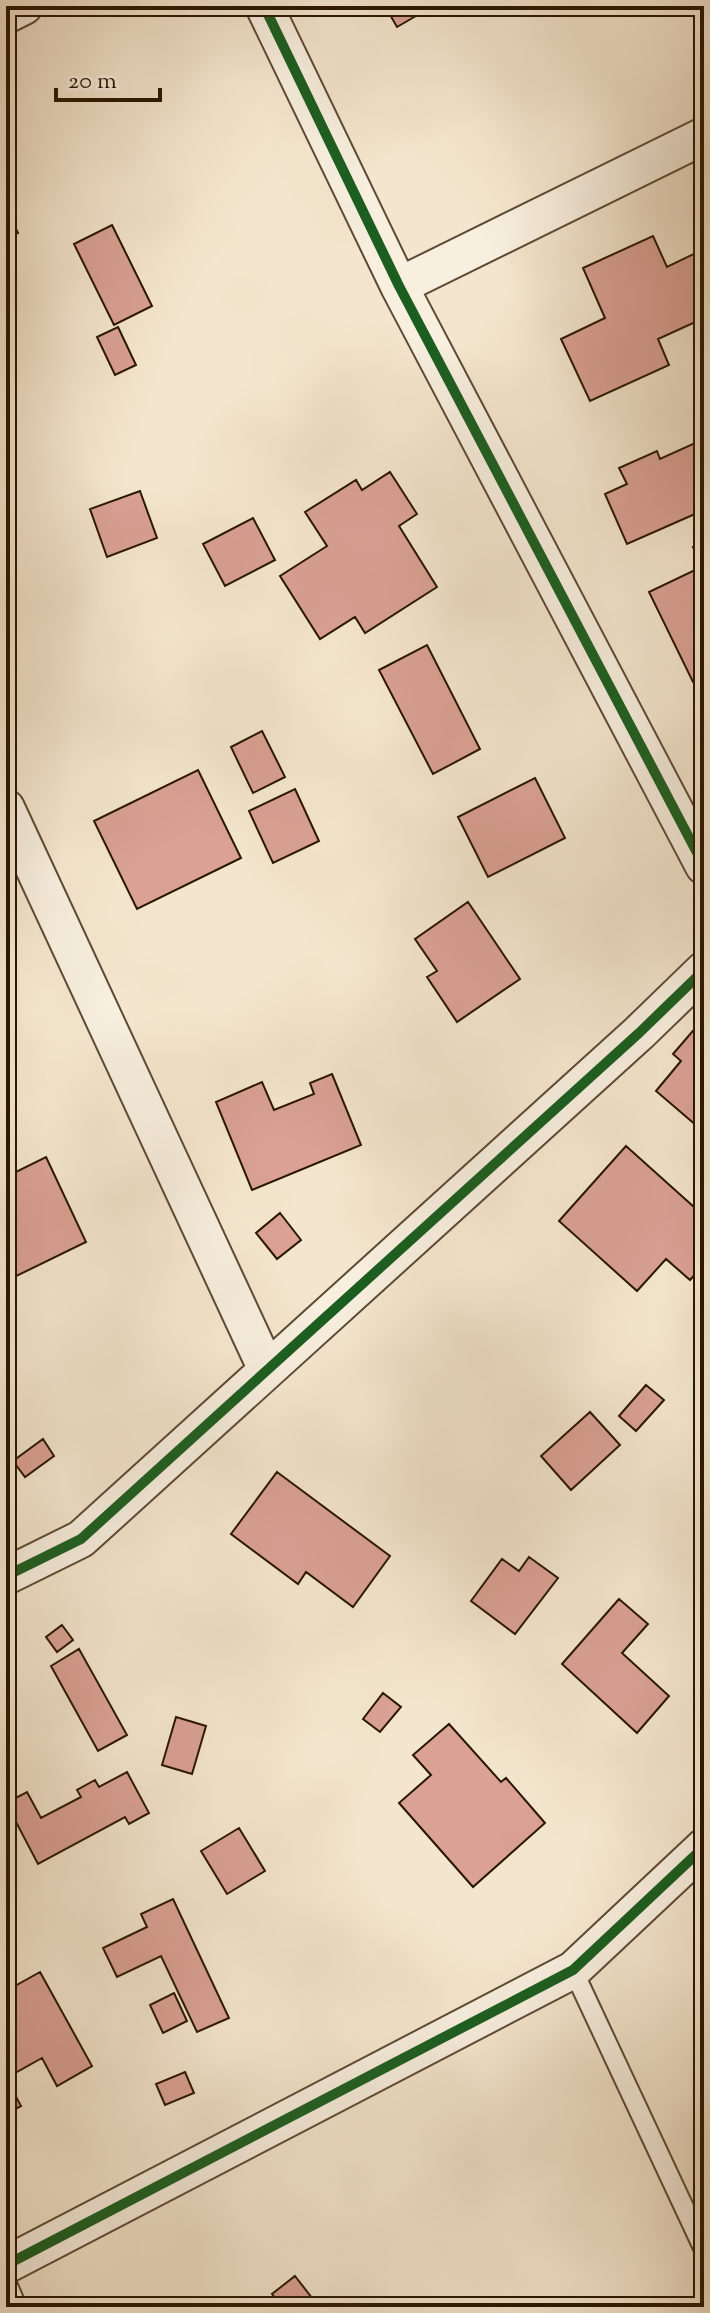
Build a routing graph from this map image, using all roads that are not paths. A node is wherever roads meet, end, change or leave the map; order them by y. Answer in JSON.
{"nodes":[{"id":1,"x":24,"y":6,"type":"edge"},
{"id":2,"x":264,"y":6,"type":"edge"},
{"id":3,"x":6,"y":15,"type":"edge"},
{"id":4,"x":704,"y":136,"type":"edge"},
{"id":5,"x":399,"y":286,"type":"junction"},
{"id":6,"x":6,"y":808,"type":"edge"},
{"id":7,"x":704,"y":866,"type":"edge"},
{"id":8,"x":704,"y":970,"type":"edge"},
{"id":9,"x":267,"y":1370,"type":"junction"},
{"id":10,"x":6,"y":1576,"type":"edge"},
{"id":11,"x":704,"y":1847,"type":"edge"},
{"id":12,"x":573,"y":1970,"type":"junction"},
{"id":13,"x":704,"y":2250,"type":"edge"},
{"id":14,"x":6,"y":2265,"type":"edge"},
{"id":15,"x":6,"y":2281,"type":"edge"},
{"id":16,"x":17,"y":2307,"type":"edge"}],
"edges":[{"from":1,"to":3,"type":"street"},
{"from":2,"to":5,"type":"street"},
{"from":4,"to":5,"type":"street"},
{"from":5,"to":7,"type":"street"},
{"from":6,"to":9,"type":"street"},
{"from":8,"to":9,"type":"street"},
{"from":9,"to":10,"type":"street"},
{"from":11,"to":12,"type":"street"},
{"from":12,"to":13,"type":"lane"},
{"from":12,"to":14,"type":"street"},
{"from":15,"to":16,"type":"lane"}]}
